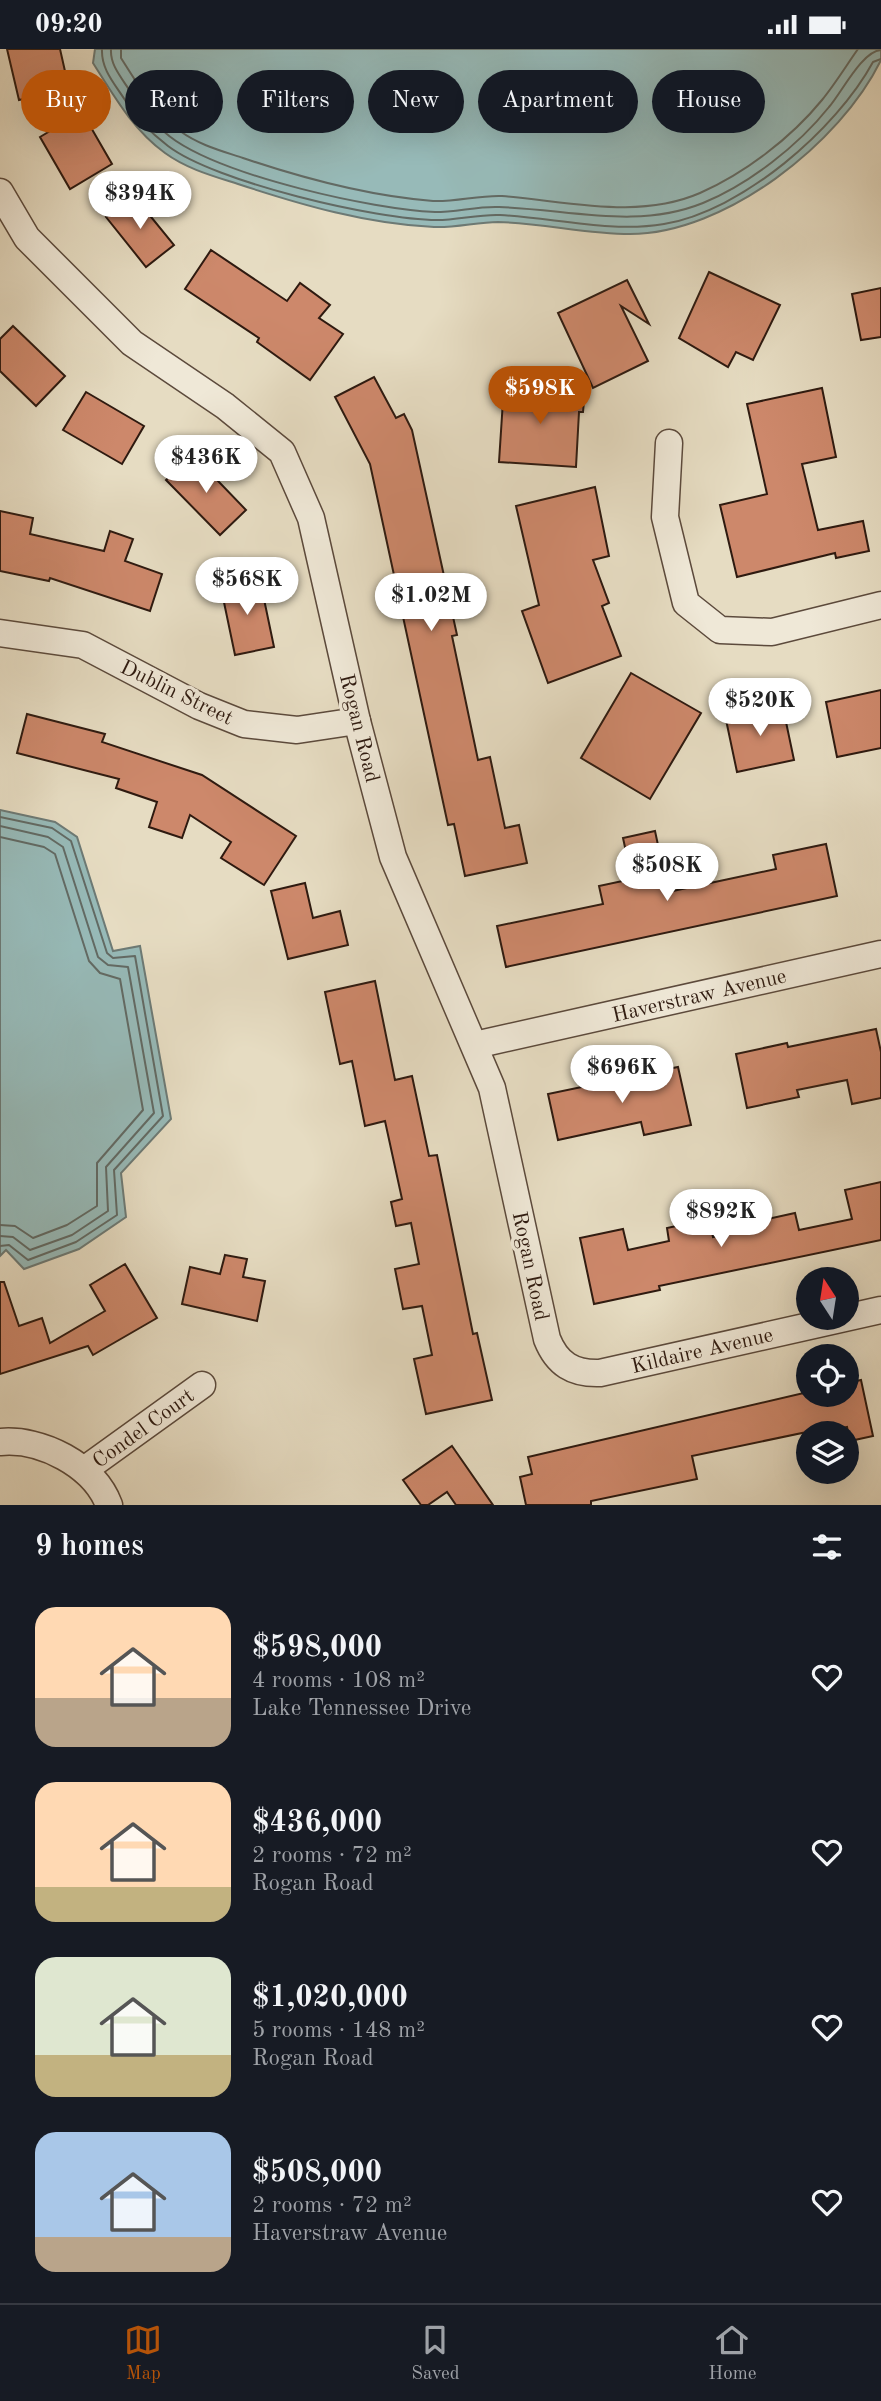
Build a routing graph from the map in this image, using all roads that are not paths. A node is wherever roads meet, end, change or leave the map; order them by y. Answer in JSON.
{"nodes":[{"id":1,"x":0,"y":192,"type":"edge"},
{"id":2,"x":669,"y":443,"type":"dead end"},
{"id":3,"x":881,"y":605,"type":"edge"},
{"id":4,"x":0,"y":633,"type":"edge"},
{"id":5,"x":357,"y":721,"type":"junction"},
{"id":6,"x":881,"y":954,"type":"edge"},
{"id":7,"x":475,"y":1045,"type":"junction"},
{"id":8,"x":881,"y":1310,"type":"edge"},
{"id":9,"x":566,"y":1366,"type":"joint"},
{"id":10,"x":202,"y":1385,"type":"dead end"},
{"id":11,"x":0,"y":1441,"type":"edge"},
{"id":12,"x":84,"y":1470,"type":"junction"},
{"id":13,"x":109,"y":1505,"type":"edge"}],
"edges":[{"from":1,"to":5,"type":"street","name":"Rogan Road"},
{"from":2,"to":3,"type":"street"},
{"from":4,"to":5,"type":"street","name":"Dublin Street"},
{"from":5,"to":7,"type":"street","name":"Rogan Road"},
{"from":6,"to":7,"type":"street","name":"Haverstraw Avenue"},
{"from":7,"to":9,"type":"street","name":"Rogan Road"},
{"from":8,"to":9,"type":"street","name":"Kildaire Avenue"},
{"from":10,"to":12,"type":"street","name":"Condel Court"},
{"from":11,"to":12,"type":"street"},
{"from":12,"to":13,"type":"street"}]}
